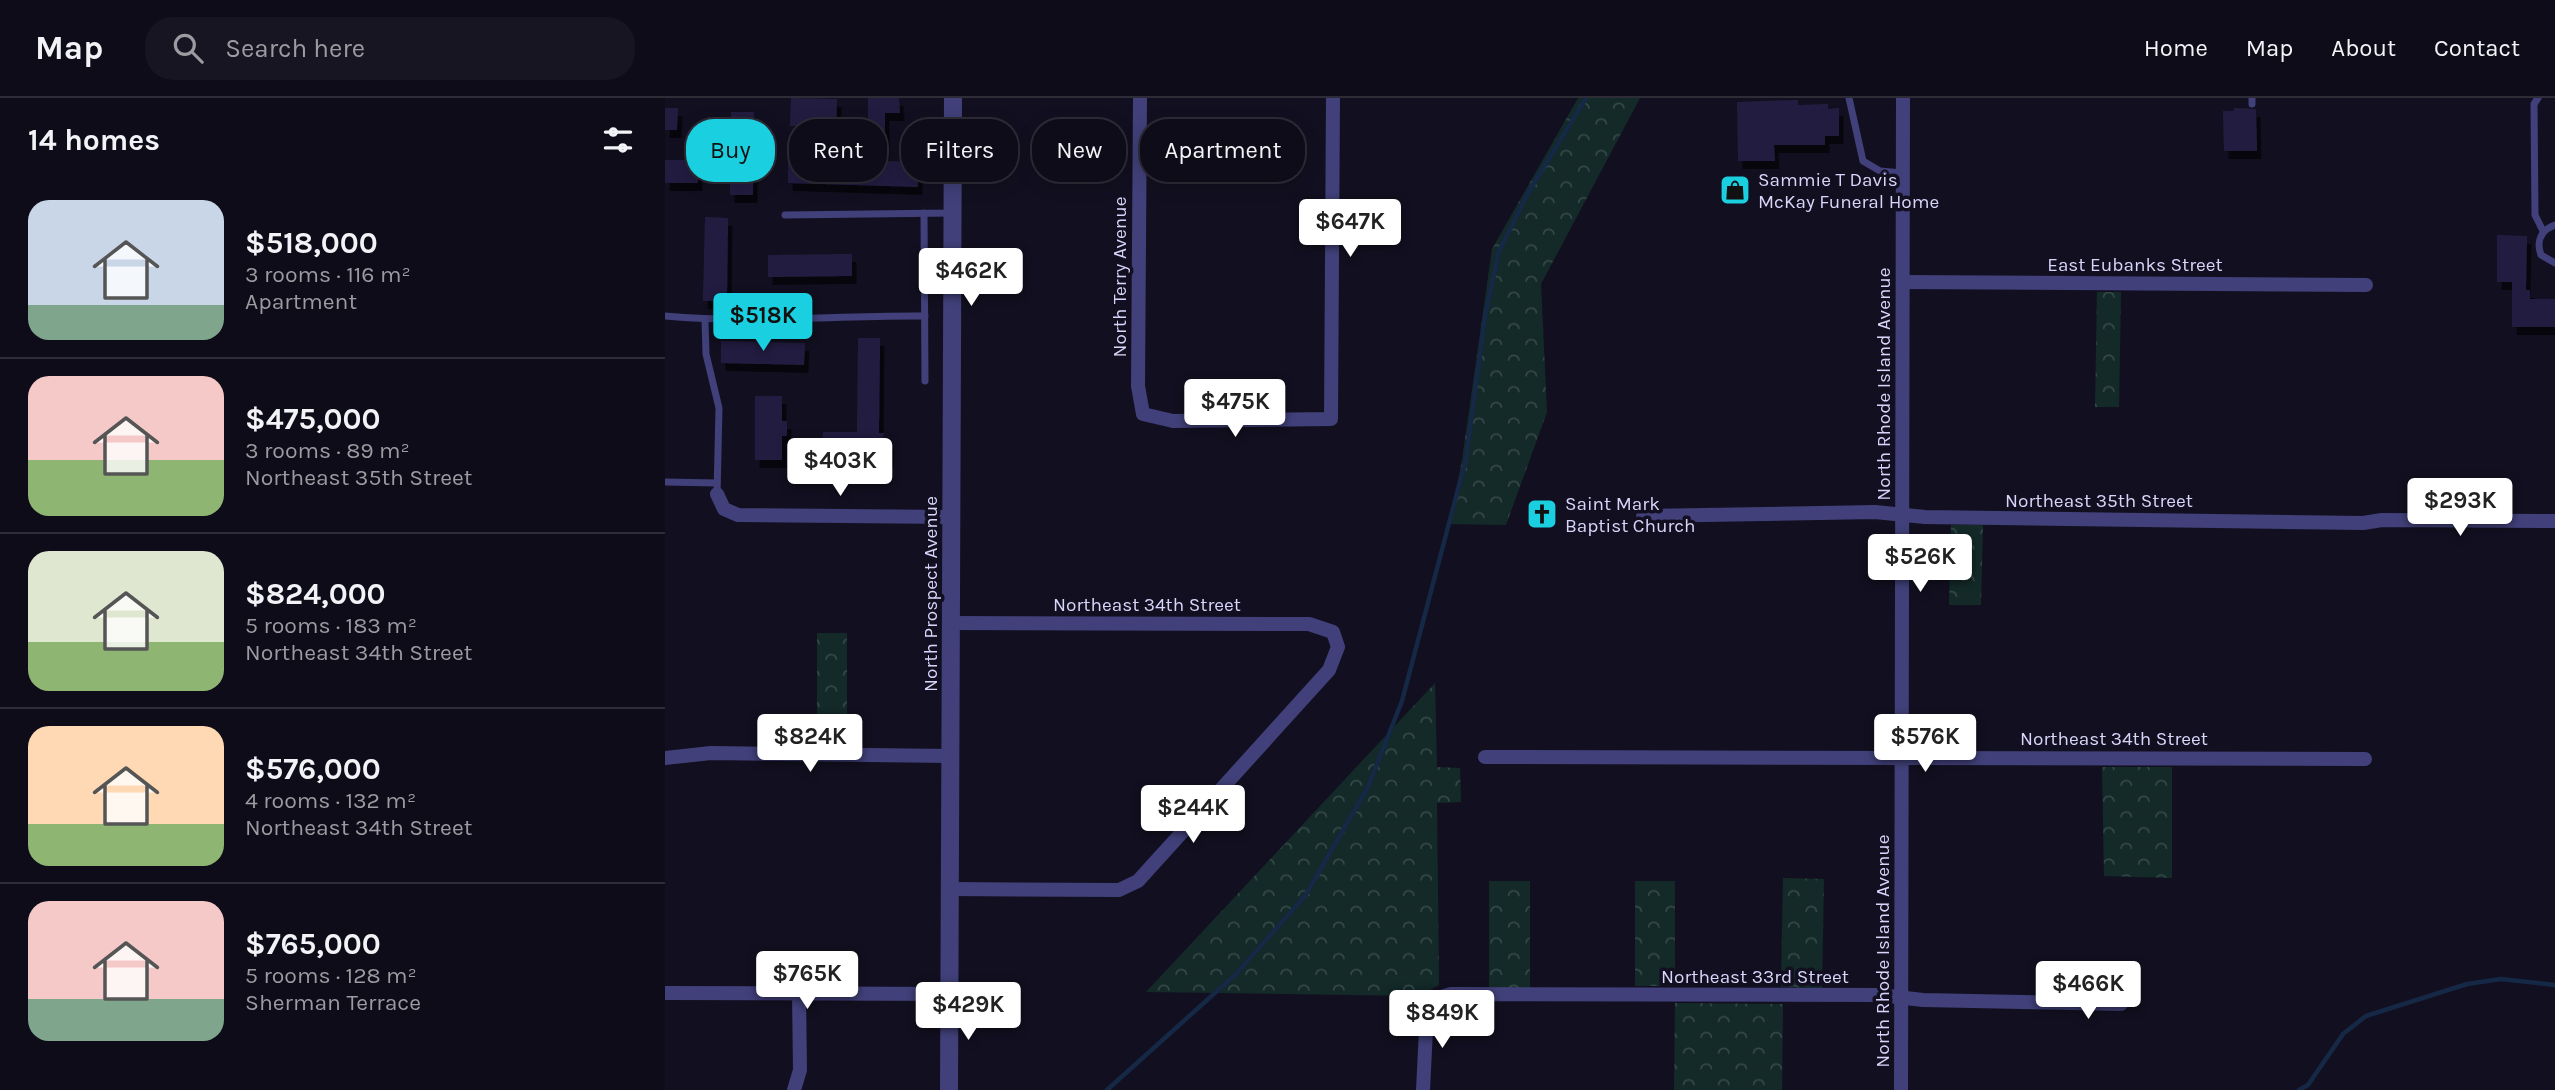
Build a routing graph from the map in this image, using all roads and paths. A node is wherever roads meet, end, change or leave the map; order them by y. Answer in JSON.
{"nodes":[{"id":1,"x":953,"y":98,"type":"edge"},
{"id":2,"x":1140,"y":98,"type":"edge"},
{"id":3,"x":1333,"y":98,"type":"edge"},
{"id":4,"x":1849,"y":98,"type":"edge"},
{"id":5,"x":1903,"y":98,"type":"edge"},
{"id":6,"x":2538,"y":98,"type":"edge"},
{"id":7,"x":1903,"y":173,"type":"junction"},
{"id":8,"x":925,"y":213,"type":"junction"},
{"id":9,"x":953,"y":213,"type":"junction"},
{"id":10,"x":785,"y":215,"type":"dead end"},
{"id":11,"x":2555,"y":225,"type":"edge"},
{"id":12,"x":2543,"y":231,"type":"junction"},
{"id":13,"x":2555,"y":263,"type":"edge"},
{"id":14,"x":1903,"y":282,"type":"junction"},
{"id":15,"x":2366,"y":285,"type":"dead end"},
{"id":16,"x":665,"y":316,"type":"edge"},
{"id":17,"x":925,"y":316,"type":"junction"},
{"id":18,"x":705,"y":319,"type":"junction"},
{"id":19,"x":925,"y":381,"type":"dead end"},
{"id":20,"x":665,"y":482,"type":"edge"},
{"id":21,"x":717,"y":488,"type":"junction"},
{"id":22,"x":1902,"y":514,"type":"junction"},
{"id":23,"x":1643,"y":516,"type":"dead end"},
{"id":24,"x":951,"y":517,"type":"junction"},
{"id":25,"x":2555,"y":522,"type":"edge"},
{"id":26,"x":951,"y":623,"type":"junction"},
{"id":27,"x":951,"y":756,"type":"junction"},
{"id":28,"x":1485,"y":757,"type":"dead end"},
{"id":29,"x":1902,"y":757,"type":"junction"},
{"id":30,"x":665,"y":758,"type":"edge"},
{"id":31,"x":2365,"y":760,"type":"dead end"},
{"id":32,"x":950,"y":889,"type":"junction"},
{"id":33,"x":665,"y":993,"type":"edge"},
{"id":34,"x":799,"y":994,"type":"junction"},
{"id":35,"x":950,"y":994,"type":"junction"},
{"id":36,"x":1901,"y":998,"type":"junction"},
{"id":37,"x":2121,"y":1004,"type":"dead end"},
{"id":38,"x":794,"y":1090,"type":"edge"},
{"id":39,"x":949,"y":1090,"type":"edge"},
{"id":40,"x":1423,"y":1090,"type":"edge"},
{"id":41,"x":1901,"y":1090,"type":"edge"}],
"edges":[{"from":1,"to":9,"type":"street","name":"North Prospect Avenue"},
{"from":2,"to":3,"type":"street","name":"North Terry Avenue"},
{"from":4,"to":7,"type":"lane"},
{"from":5,"to":7,"type":"street","name":"North Rhode Island Avenue"},
{"from":6,"to":12,"type":"lane"},
{"from":7,"to":14,"type":"street","name":"North Rhode Island Avenue"},
{"from":8,"to":9,"type":"lane"},
{"from":8,"to":10,"type":"lane"},
{"from":8,"to":17,"type":"lane"},
{"from":9,"to":24,"type":"street","name":"North Prospect Avenue"},
{"from":11,"to":12,"type":"lane"},
{"from":12,"to":13,"type":"lane"},
{"from":14,"to":15,"type":"street","name":"East Eubanks Street"},
{"from":14,"to":22,"type":"street","name":"North Rhode Island Avenue"},
{"from":16,"to":18,"type":"lane"},
{"from":17,"to":18,"type":"lane"},
{"from":17,"to":19,"type":"lane"},
{"from":18,"to":21,"type":"lane"},
{"from":20,"to":21,"type":"lane"},
{"from":21,"to":24,"type":"street"},
{"from":22,"to":23,"type":"street","name":"Northeast 35th Street"},
{"from":22,"to":25,"type":"street","name":"Northeast 35th Street"},
{"from":22,"to":29,"type":"street","name":"North Rhode Island Avenue"},
{"from":24,"to":26,"type":"street","name":"North Prospect Avenue"},
{"from":26,"to":27,"type":"street","name":"North Prospect Avenue"},
{"from":26,"to":32,"type":"street","name":"Northeast 34th Street"},
{"from":27,"to":30,"type":"street"},
{"from":27,"to":32,"type":"street","name":"North Prospect Avenue"},
{"from":28,"to":29,"type":"street","name":"Northeast 34th Street"},
{"from":29,"to":31,"type":"street","name":"Northeast 34th Street"},
{"from":29,"to":36,"type":"street","name":"North Rhode Island Avenue"},
{"from":32,"to":35,"type":"street","name":"North Prospect Avenue"},
{"from":33,"to":34,"type":"street"},
{"from":34,"to":35,"type":"street"},
{"from":34,"to":38,"type":"street"},
{"from":35,"to":39,"type":"street","name":"North Prospect Avenue"},
{"from":36,"to":37,"type":"street","name":"Northeast 33rd Street"},
{"from":36,"to":40,"type":"street","name":"Northeast 33rd Street"},
{"from":36,"to":41,"type":"street","name":"North Rhode Island Avenue"}]}
